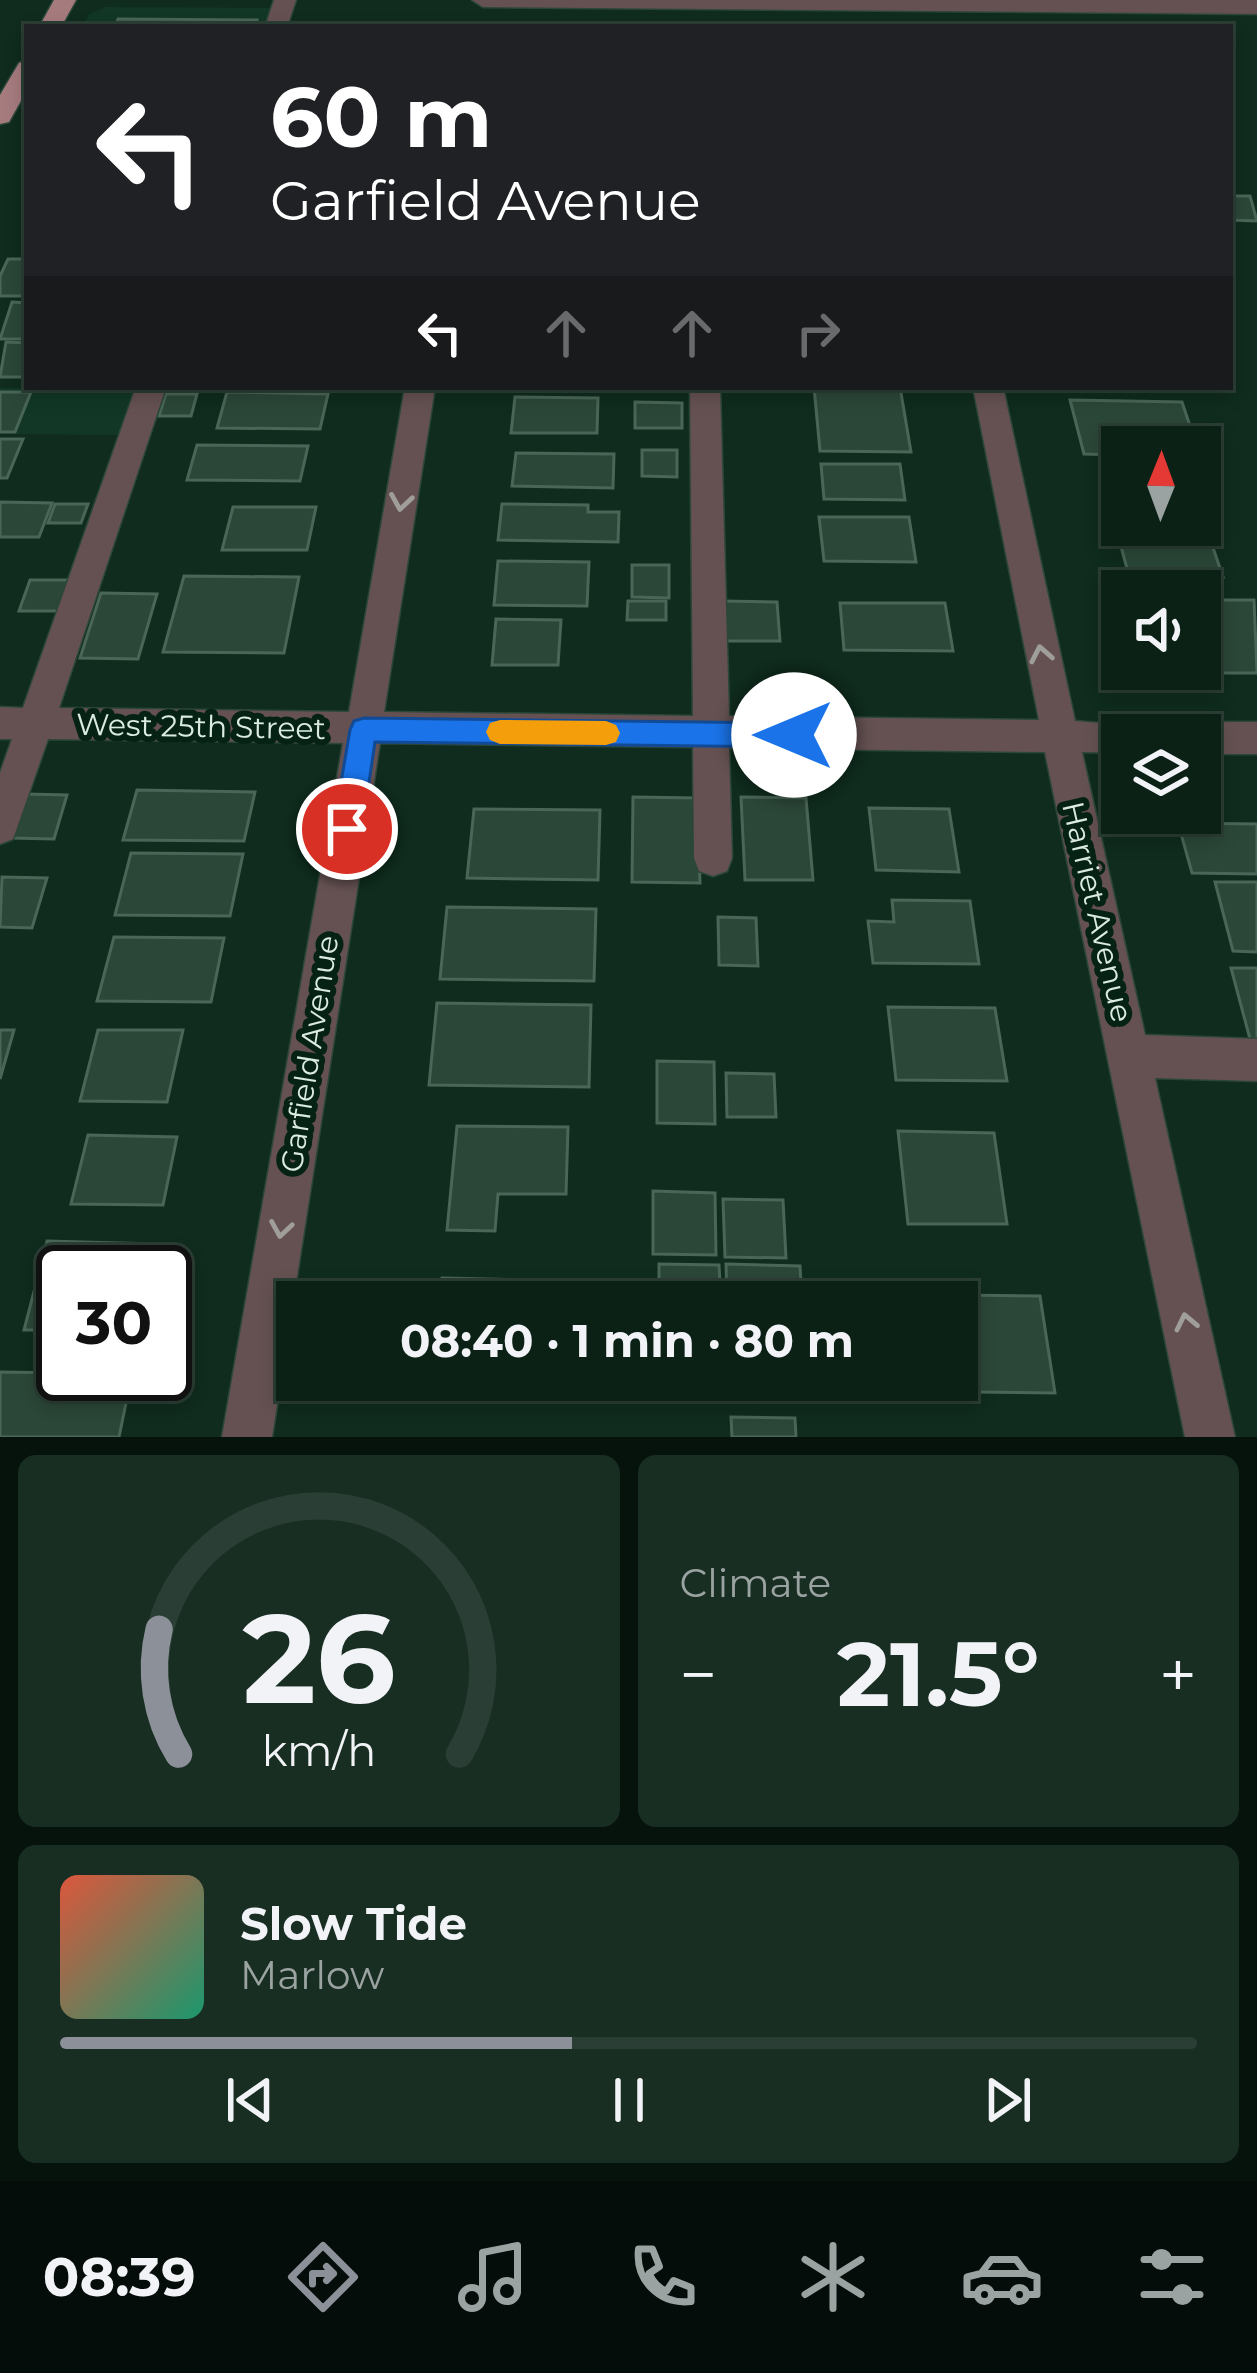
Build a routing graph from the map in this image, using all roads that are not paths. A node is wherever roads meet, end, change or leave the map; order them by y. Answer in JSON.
{"nodes":[{"id":1,"x":484,"y":0,"type":"edge"},
{"id":2,"x":699,"y":1,"type":"edge"},
{"id":3,"x":1125,"y":3,"type":"edge"},
{"id":4,"x":1257,"y":7,"type":"edge"},
{"id":5,"x":912,"y":10,"type":"edge"},
{"id":6,"x":24,"y":73,"type":"edge"},
{"id":7,"x":0,"y":117,"type":"edge"},
{"id":8,"x":151,"y":390,"type":"edge"},
{"id":9,"x":420,"y":390,"type":"edge"},
{"id":10,"x":705,"y":390,"type":"edge"},
{"id":11,"x":989,"y":390,"type":"edge"},
{"id":12,"x":17,"y":724,"type":"edge"},
{"id":13,"x":364,"y":730,"type":"junction"},
{"id":14,"x":710,"y":735,"type":"junction"},
{"id":15,"x":1057,"y":737,"type":"junction"},
{"id":16,"x":1101,"y":737,"type":"edge"},
{"id":17,"x":1221,"y":738,"type":"edge"},
{"id":18,"x":1257,"y":738,"type":"edge"},
{"id":19,"x":0,"y":826,"type":"edge"},
{"id":20,"x":713,"y":859,"type":"dead end"},
{"id":21,"x":1130,"y":1056,"type":"junction"},
{"id":22,"x":1257,"y":1060,"type":"edge"},
{"id":23,"x":247,"y":1437,"type":"edge"},
{"id":24,"x":1210,"y":1437,"type":"edge"}],
"edges":[{"from":1,"to":2,"type":"street"},
{"from":2,"to":5,"type":"street"},
{"from":3,"to":4,"type":"street"},
{"from":3,"to":5,"type":"street"},
{"from":6,"to":7,"type":"main road"},
{"from":8,"to":12,"type":"street"},
{"from":9,"to":13,"type":"street","name":"Garfield Avenue","one_way":true},
{"from":10,"to":14,"type":"street"},
{"from":15,"to":11,"type":"street","name":"Harriet Avenue","one_way":true},
{"from":12,"to":13,"type":"street","name":"West 25th Street"},
{"from":12,"to":19,"type":"street"},
{"from":13,"to":14,"type":"street","name":"West 25th Street"},
{"from":13,"to":23,"type":"street","name":"Garfield Avenue","one_way":true},
{"from":14,"to":15,"type":"street","name":"West 25th Street"},
{"from":14,"to":20,"type":"street"},
{"from":15,"to":16,"type":"street","name":"West 25th Street"},
{"from":15,"to":21,"type":"street","name":"Harriet Avenue"},
{"from":17,"to":18,"type":"street"},
{"from":21,"to":22,"type":"street"},
{"from":24,"to":21,"type":"street","name":"Harriet Avenue","one_way":true}]}
